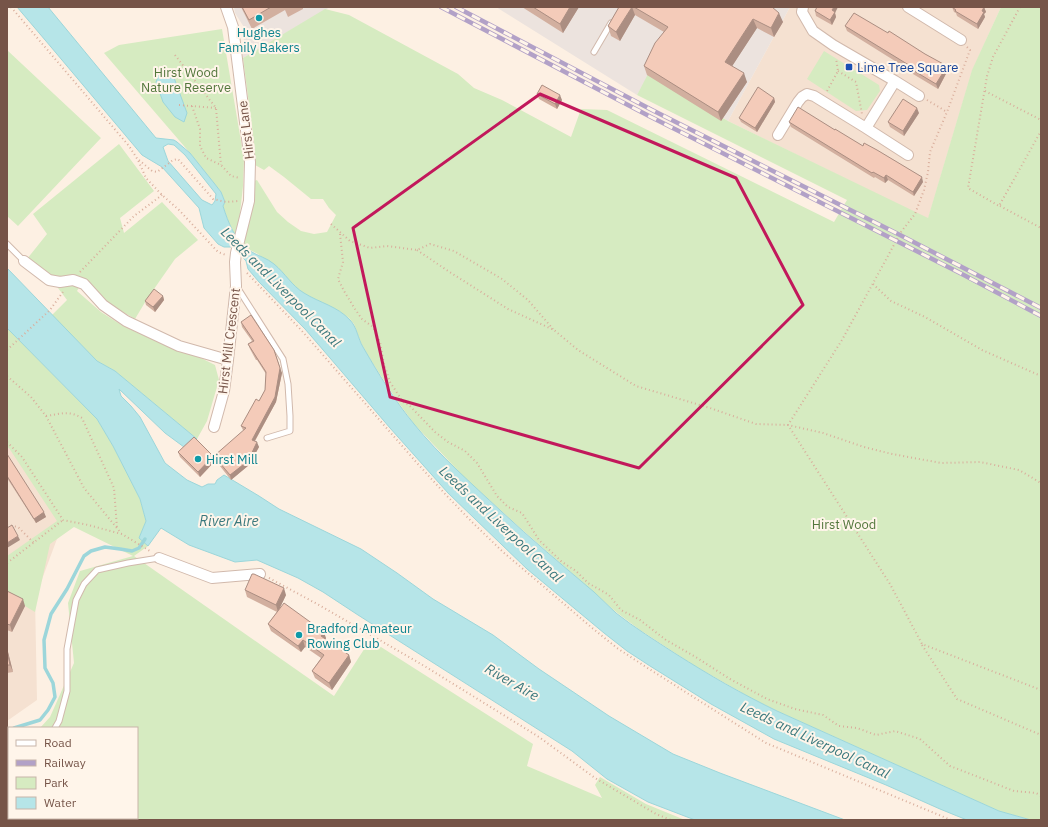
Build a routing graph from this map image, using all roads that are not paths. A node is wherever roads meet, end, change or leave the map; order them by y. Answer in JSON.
{"nodes":[{"id":1,"x":226,"y":7,"type":"edge"},
{"id":2,"x":803,"y":7,"type":"edge"},
{"id":3,"x":913,"y":8,"type":"edge"},
{"id":4,"x":613,"y":20,"type":"edge"},
{"id":5,"x":961,"y":40,"type":"road end"},
{"id":6,"x":594,"y":52,"type":"dead end"},
{"id":7,"x":895,"y":81,"type":"junction"},
{"id":8,"x":920,"y":96,"type":"dead end"},
{"id":9,"x":865,"y":127,"type":"junction"},
{"id":10,"x":778,"y":135,"type":"dead end"},
{"id":11,"x":908,"y":155,"type":"dead end"},
{"id":12,"x":7,"y":244,"type":"edge"},
{"id":13,"x":235,"y":257,"type":"joint"},
{"id":14,"x":24,"y":261,"type":"joint"},
{"id":15,"x":236,"y":286,"type":"junction"},
{"id":16,"x":228,"y":360,"type":"junction"},
{"id":17,"x":214,"y":427,"type":"dead end"},
{"id":18,"x":267,"y":438,"type":"dead end"},
{"id":19,"x":159,"y":558,"type":"joint"},
{"id":20,"x":260,"y":574,"type":"road end"},
{"id":21,"x":56,"y":727,"type":"edge"}],
"edges":[{"from":1,"to":13,"type":"street","name":"Hirst Lane"},
{"from":2,"to":7,"type":"street"},
{"from":3,"to":5,"type":"street"},
{"from":4,"to":6,"type":"lane"},
{"from":7,"to":8,"type":"street"},
{"from":7,"to":9,"type":"street"},
{"from":9,"to":10,"type":"street"},
{"from":9,"to":11,"type":"street"},
{"from":12,"to":14,"type":"lane"},
{"from":13,"to":15,"type":"street","name":"Hirst Mill Crescent"},
{"from":14,"to":16,"type":"street"},
{"from":15,"to":16,"type":"street","name":"Hirst Mill Crescent"},
{"from":15,"to":18,"type":"lane"},
{"from":16,"to":17,"type":"street","name":"Hirst Mill Crescent"},
{"from":19,"to":20,"type":"street"},
{"from":19,"to":21,"type":"lane"}]}
